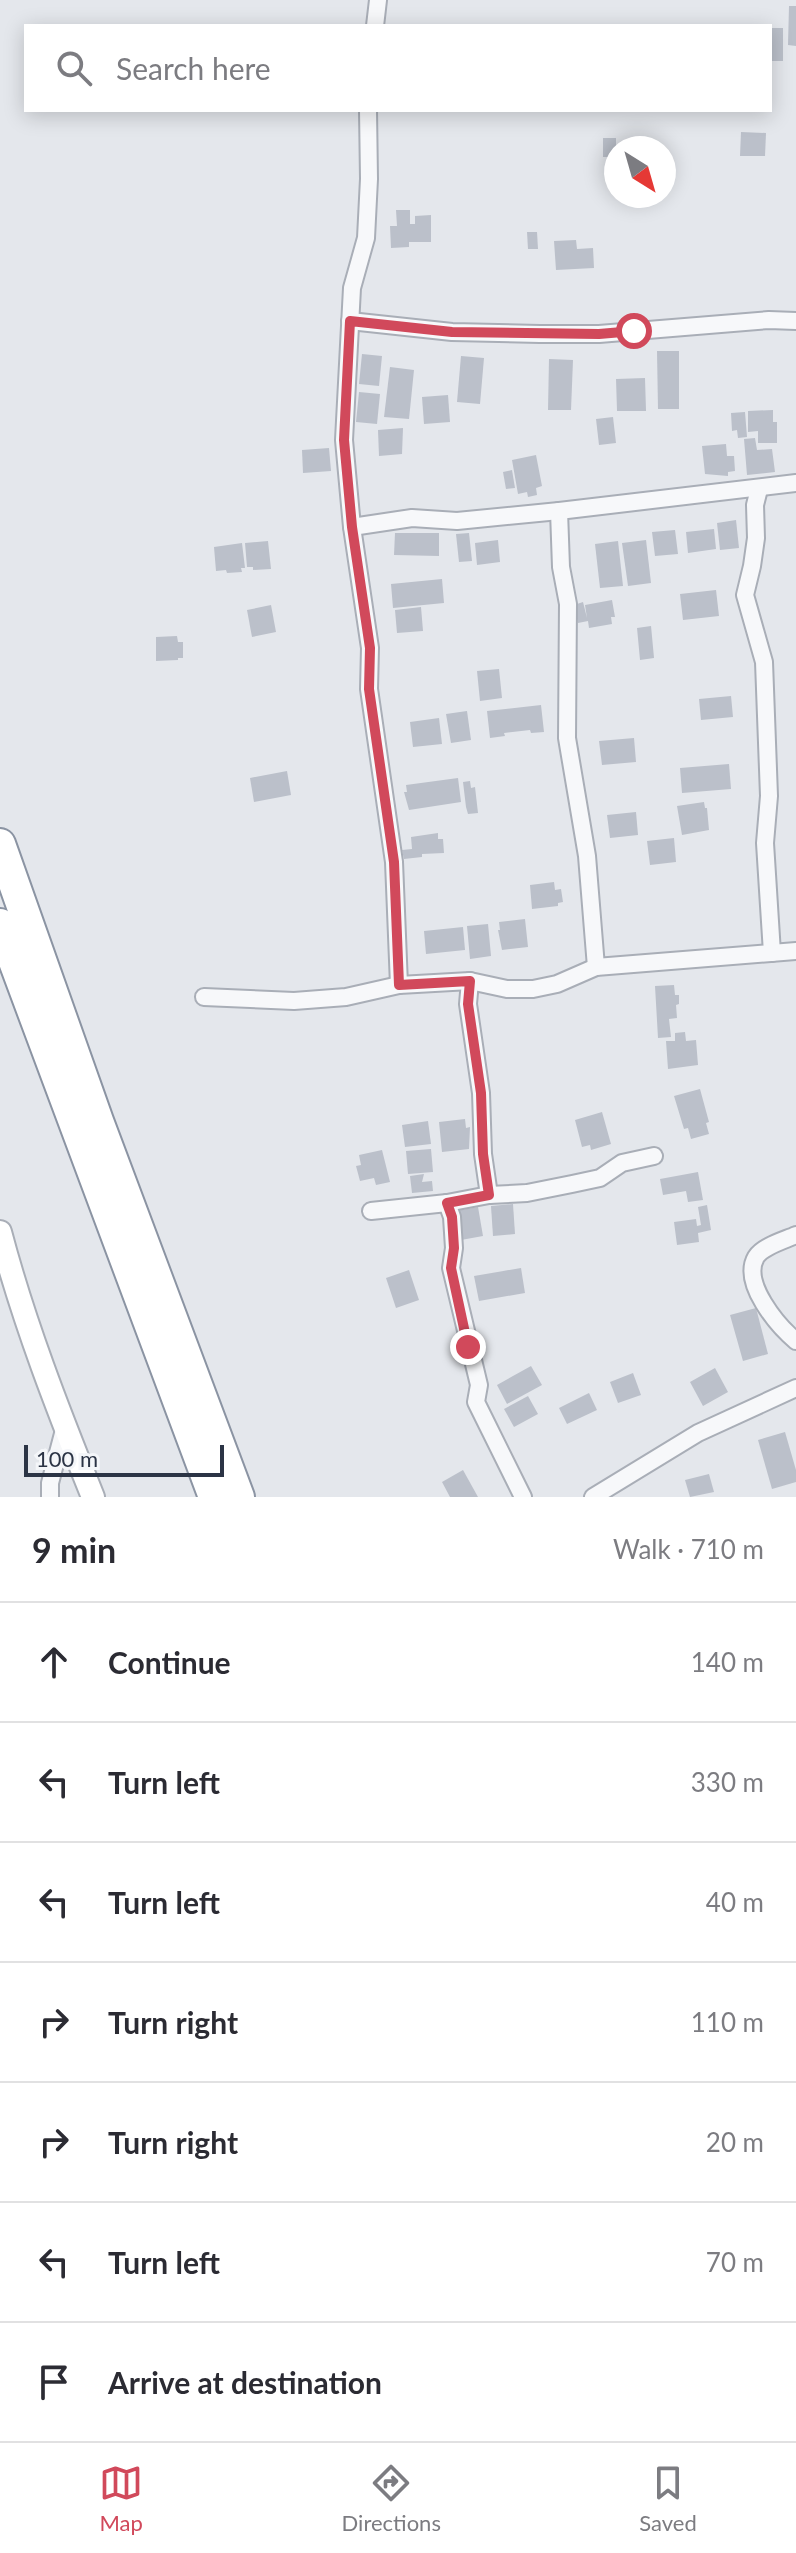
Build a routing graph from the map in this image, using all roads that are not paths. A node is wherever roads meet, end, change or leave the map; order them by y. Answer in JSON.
{"nodes":[{"id":1,"x":378,"y":0,"type":"edge"},
{"id":2,"x":375,"y":24,"type":"edge"},
{"id":3,"x":368,"y":112,"type":"edge"},
{"id":4,"x":350,"y":321,"type":"junction"},
{"id":5,"x":796,"y":321,"type":"edge"},
{"id":6,"x":796,"y":483,"type":"edge"},
{"id":7,"x":759,"y":489,"type":"junction"},
{"id":8,"x":559,"y":511,"type":"junction"},
{"id":9,"x":352,"y":527,"type":"junction"},
{"id":10,"x":0,"y":844,"type":"edge"},
{"id":11,"x":0,"y":924,"type":"edge"},
{"id":12,"x":796,"y":951,"type":"edge"},
{"id":13,"x":772,"y":953,"type":"junction"},
{"id":14,"x":596,"y":967,"type":"junction"},
{"id":15,"x":470,"y":981,"type":"junction"},
{"id":16,"x":399,"y":985,"type":"junction"},
{"id":17,"x":204,"y":997,"type":"dead end"},
{"id":18,"x":654,"y":1156,"type":"dead end"},
{"id":19,"x":489,"y":1195,"type":"junction"},
{"id":20,"x":447,"y":1203,"type":"junction"},
{"id":21,"x":371,"y":1211,"type":"dead end"},
{"id":22,"x":0,"y":1232,"type":"edge"},
{"id":23,"x":796,"y":1235,"type":"edge"},
{"id":24,"x":796,"y":1341,"type":"edge"},
{"id":25,"x":796,"y":1388,"type":"edge"},
{"id":26,"x":65,"y":1426,"type":"junction"},
{"id":27,"x":50,"y":1497,"type":"edge"},
{"id":28,"x":93,"y":1497,"type":"edge"},
{"id":29,"x":214,"y":1497,"type":"edge"},
{"id":30,"x":239,"y":1497,"type":"edge"},
{"id":31,"x":523,"y":1497,"type":"edge"},
{"id":32,"x":593,"y":1497,"type":"edge"}],
"edges":[{"from":1,"to":2,"type":"street"},
{"from":3,"to":4,"type":"street"},
{"from":4,"to":5,"type":"street"},
{"from":4,"to":9,"type":"street"},
{"from":6,"to":7,"type":"street"},
{"from":7,"to":8,"type":"street"},
{"from":7,"to":13,"type":"street"},
{"from":8,"to":9,"type":"street"},
{"from":8,"to":14,"type":"street"},
{"from":9,"to":16,"type":"street"},
{"from":10,"to":30,"type":"highway"},
{"from":11,"to":29,"type":"highway"},
{"from":12,"to":13,"type":"street"},
{"from":13,"to":14,"type":"street"},
{"from":14,"to":15,"type":"street"},
{"from":15,"to":16,"type":"street"},
{"from":15,"to":19,"type":"street"},
{"from":16,"to":17,"type":"street"},
{"from":18,"to":19,"type":"street"},
{"from":19,"to":20,"type":"street"},
{"from":20,"to":21,"type":"street"},
{"from":20,"to":31,"type":"street"},
{"from":22,"to":26,"type":"street"},
{"from":23,"to":24,"type":"street"},
{"from":25,"to":32,"type":"street"},
{"from":26,"to":27,"type":"street"},
{"from":26,"to":28,"type":"street"}]}
